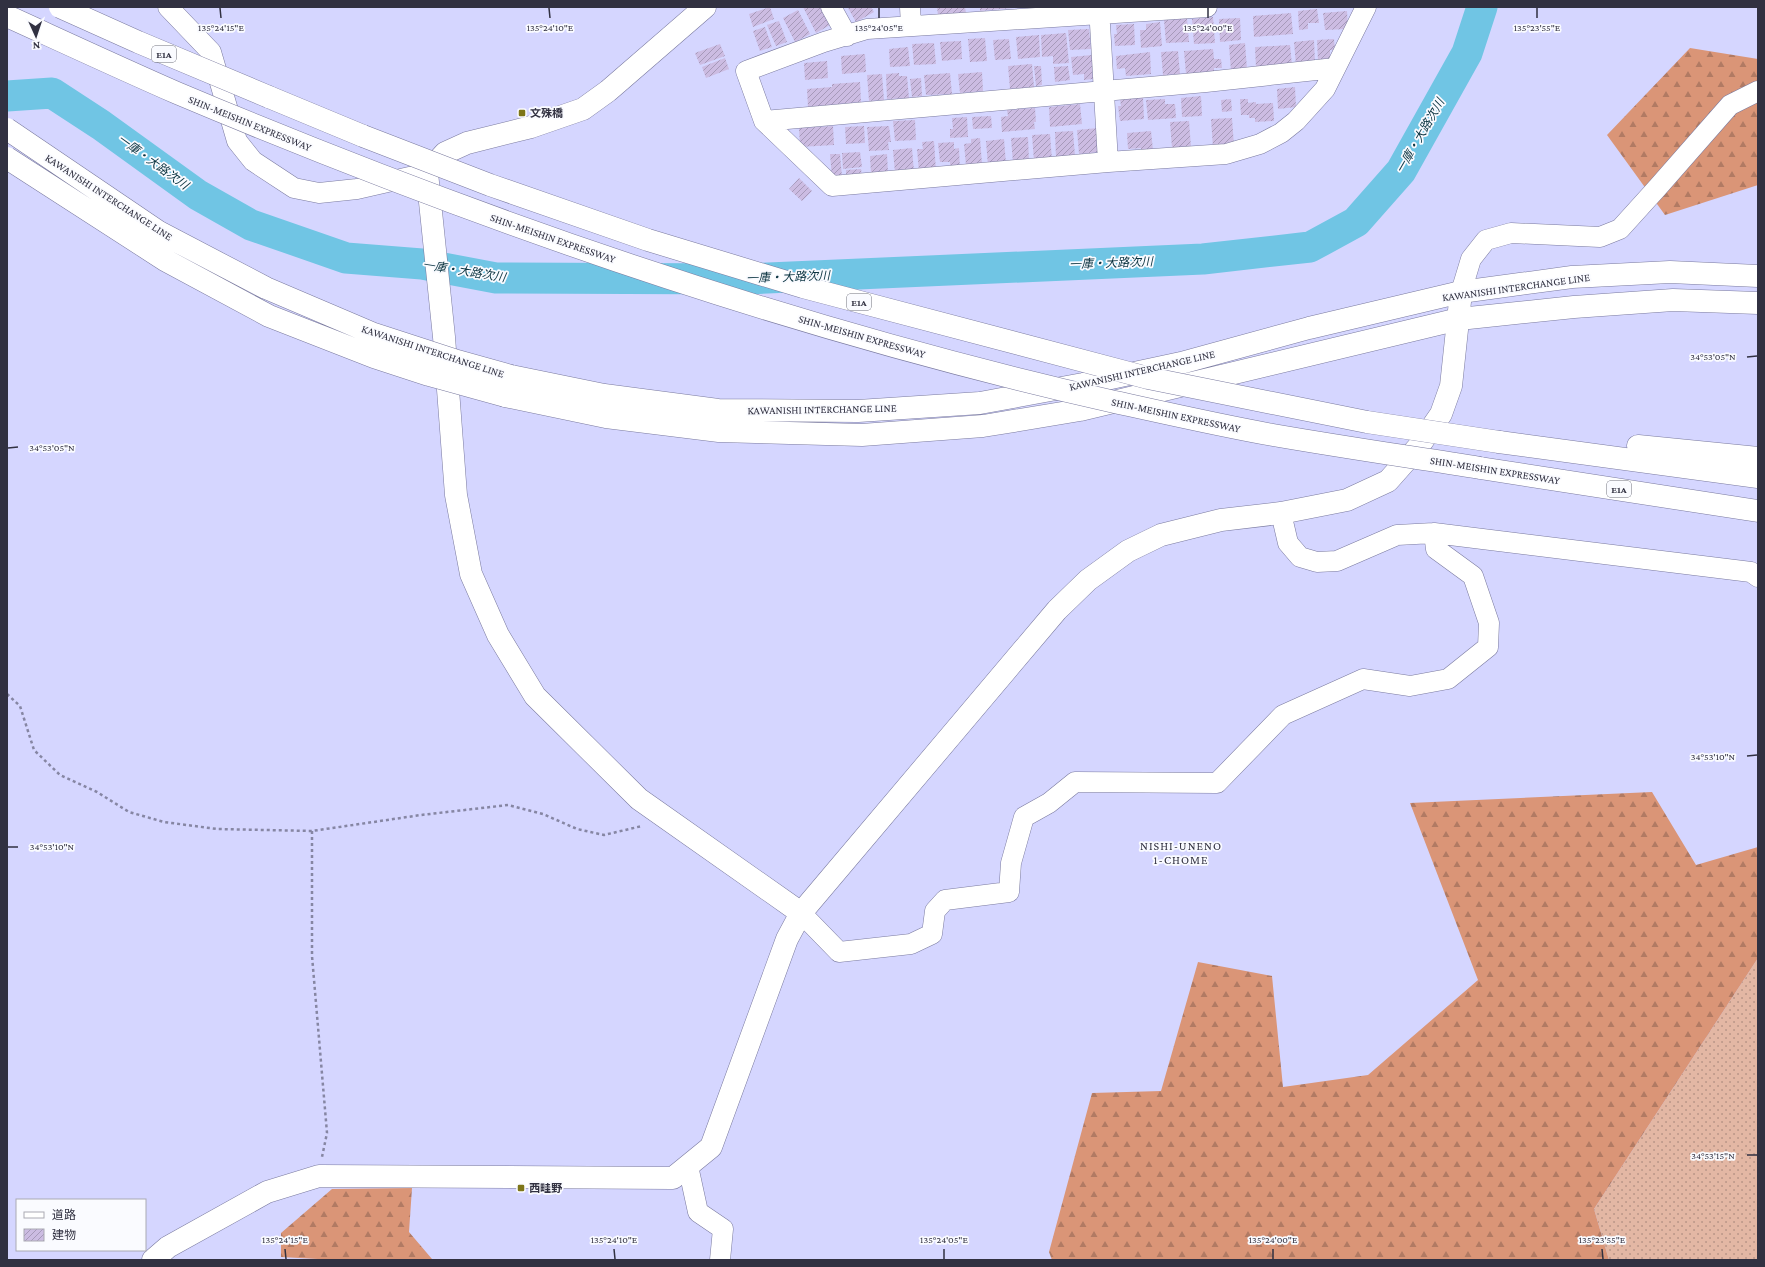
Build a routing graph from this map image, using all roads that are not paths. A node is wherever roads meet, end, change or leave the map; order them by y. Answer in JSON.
{"nodes":[{"id":1,"x":60,"y":7,"type":"edge"},
{"id":2,"x":168,"y":7,"type":"edge"},
{"id":3,"x":705,"y":7,"type":"edge"},
{"id":4,"x":831,"y":7,"type":"edge"},
{"id":5,"x":1207,"y":7,"type":"edge"},
{"id":6,"x":1366,"y":7,"type":"edge"},
{"id":7,"x":1099,"y":11,"type":"edge"},
{"id":8,"x":7,"y":16,"type":"edge"},
{"id":9,"x":911,"y":16,"type":"edge"},
{"id":10,"x":847,"y":36,"type":"junction"},
{"id":11,"x":1335,"y":68,"type":"junction"},
{"id":12,"x":1104,"y":91,"type":"junction"},
{"id":13,"x":1758,"y":91,"type":"edge"},
{"id":14,"x":764,"y":121,"type":"junction"},
{"id":15,"x":7,"y":129,"type":"edge"},
{"id":16,"x":7,"y":158,"type":"edge"},
{"id":17,"x":1108,"y":162,"type":"junction"},
{"id":18,"x":427,"y":173,"type":"junction"},
{"id":19,"x":1758,"y":276,"type":"edge"},
{"id":20,"x":1461,"y":292,"type":"junction"},
{"id":21,"x":1758,"y":303,"type":"edge"},
{"id":22,"x":1459,"y":319,"type":"junction"},
{"id":23,"x":508,"y":386,"type":"junction"},
{"id":24,"x":1500,"y":438,"type":"junction"},
{"id":25,"x":1758,"y":458,"type":"edge"},
{"id":26,"x":1758,"y":476,"type":"edge"},
{"id":27,"x":1758,"y":511,"type":"edge"},
{"id":28,"x":1281,"y":513,"type":"junction"},
{"id":29,"x":1434,"y":533,"type":"junction"},
{"id":30,"x":1758,"y":577,"type":"edge"},
{"id":31,"x":801,"y":913,"type":"junction"},
{"id":32,"x":688,"y":1166,"type":"junction"},
{"id":33,"x":153,"y":1260,"type":"edge"},
{"id":34,"x":720,"y":1260,"type":"edge"}],
"edges":[{"from":1,"to":24,"type":"main road","number":"E1A","bridge":true},
{"from":2,"to":18,"type":"street"},
{"from":3,"to":18,"type":"main road"},
{"from":4,"to":10,"type":"street"},
{"from":5,"to":7,"type":"street"},
{"from":6,"to":11,"type":"street"},
{"from":7,"to":9,"type":"street"},
{"from":7,"to":12,"type":"street"},
{"from":8,"to":27,"type":"main road","name":"SHIN-MEISHIN EXPRESSWAY","number":"E1A","bridge":true},
{"from":9,"to":10,"type":"street"},
{"from":10,"to":14,"type":"street"},
{"from":11,"to":12,"type":"street"},
{"from":11,"to":17,"type":"street"},
{"from":12,"to":14,"type":"street"},
{"from":12,"to":17,"type":"street"},
{"from":13,"to":20,"type":"street"},
{"from":14,"to":17,"type":"street"},
{"from":15,"to":23,"type":"main road","name":"KAWANISHI INTERCHANGE LINE","bridge":true},
{"from":16,"to":23,"type":"main road","name":"KAWANISHI INTERCHANGE LINE","bridge":true},
{"from":18,"to":31,"type":"main road"},
{"from":19,"to":20,"type":"main road","name":"KAWANISHI INTERCHANGE LINE"},
{"from":20,"to":22,"type":"main road"},
{"from":20,"to":23,"type":"main road","name":"KAWANISHI INTERCHANGE LINE"},
{"from":21,"to":22,"type":"main road","name":"KAWANISHI INTERCHANGE LINE"},
{"from":22,"to":23,"type":"main road","name":"KAWANISHI INTERCHANGE LINE"},
{"from":22,"to":28,"type":"main road"},
{"from":24,"to":25,"type":"main road"},
{"from":24,"to":26,"type":"main road"},
{"from":28,"to":29,"type":"street"},
{"from":28,"to":31,"type":"main road"},
{"from":29,"to":30,"type":"street"},
{"from":29,"to":31,"type":"street"},
{"from":31,"to":32,"type":"main road"},
{"from":32,"to":33,"type":"main road"},
{"from":32,"to":34,"type":"street"}]}
